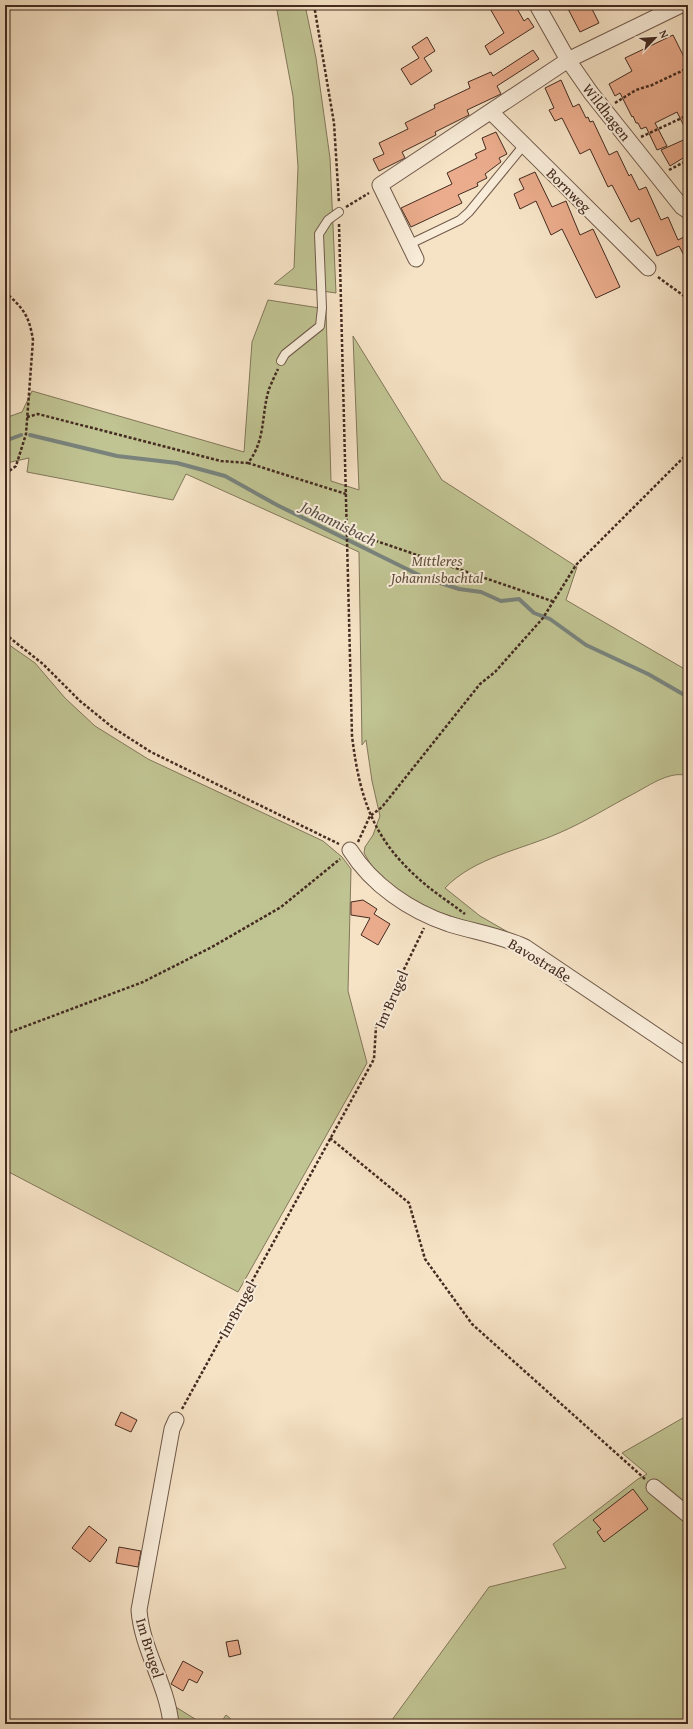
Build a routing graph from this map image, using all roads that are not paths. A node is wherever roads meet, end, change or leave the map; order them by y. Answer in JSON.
{"nodes":[{"id":1,"x":537,"y":5,"type":"edge"},
{"id":2,"x":681,"y":5,"type":"edge"},
{"id":3,"x":661,"y":9,"type":"edge"},
{"id":4,"x":568,"y":60,"type":"junction"},
{"id":5,"x":491,"y":112,"type":"junction"},
{"id":6,"x":524,"y":145,"type":"junction"},
{"id":7,"x":688,"y":211,"type":"edge"},
{"id":8,"x":339,"y":212,"type":"road end"},
{"id":9,"x":410,"y":244,"type":"junction"},
{"id":10,"x":416,"y":259,"type":"dead end"},
{"id":11,"x":648,"y":268,"type":"road end"},
{"id":12,"x":281,"y":361,"type":"road end"},
{"id":13,"x":350,"y":850,"type":"road end"},
{"id":14,"x":688,"y":1057,"type":"edge"},
{"id":15,"x":176,"y":1420,"type":"road end"},
{"id":16,"x":654,"y":1487,"type":"road end"},
{"id":17,"x":688,"y":1515,"type":"edge"},
{"id":18,"x":171,"y":1724,"type":"edge"}],
"edges":[{"from":1,"to":4,"type":"street","name":"Wildhagen"},
{"from":2,"to":3,"type":"street"},
{"from":3,"to":4,"type":"street"},
{"from":4,"to":5,"type":"street"},
{"from":4,"to":7,"type":"street","name":"Wildhagen"},
{"from":5,"to":6,"type":"street","name":"Bornweg"},
{"from":5,"to":9,"type":"street"},
{"from":6,"to":9,"type":"lane"},
{"from":6,"to":11,"type":"street","name":"Bornweg"},
{"from":8,"to":12,"type":"lane"},
{"from":9,"to":10,"type":"street"},
{"from":13,"to":14,"type":"street","name":"Bavostraße"},
{"from":15,"to":18,"type":"street","name":"Im Brugel"},
{"from":16,"to":17,"type":"street"}]}
